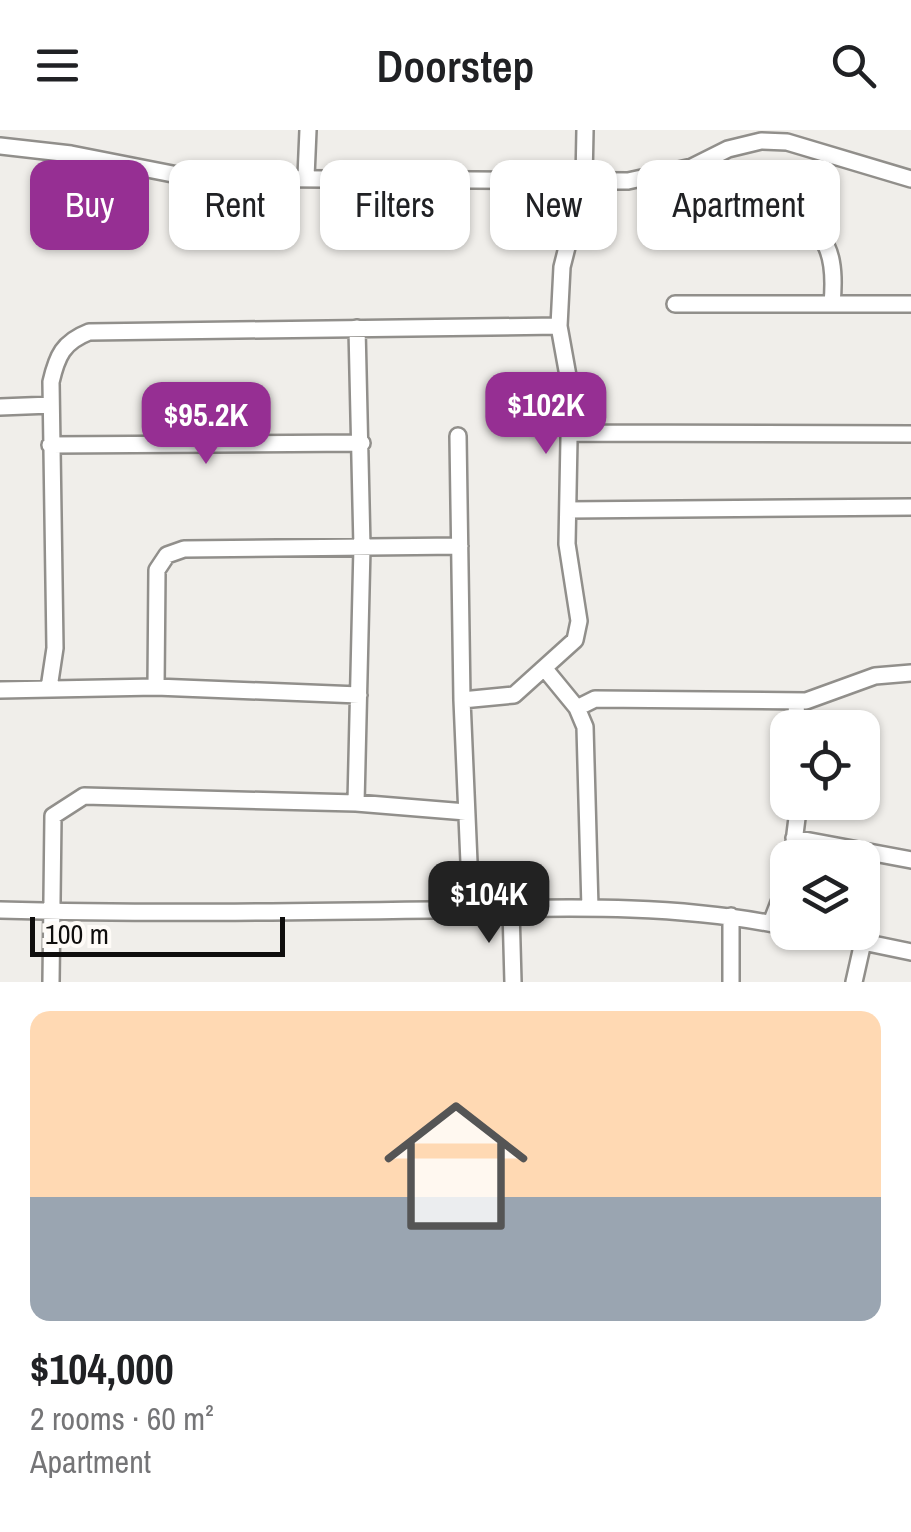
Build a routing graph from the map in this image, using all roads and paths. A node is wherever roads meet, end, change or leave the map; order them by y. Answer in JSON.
{"nodes":[{"id":1,"x":308,"y":130,"type":"edge"},
{"id":2,"x":584,"y":130,"type":"edge"},
{"id":3,"x":0,"y":146,"type":"edge"},
{"id":4,"x":584,"y":160,"type":"edge"},
{"id":5,"x":707,"y":160,"type":"edge"},
{"id":6,"x":306,"y":176,"type":"junction"},
{"id":7,"x":490,"y":179,"type":"edge"},
{"id":8,"x":911,"y":179,"type":"edge"},
{"id":9,"x":566,"y":250,"type":"edge"},
{"id":10,"x":830,"y":250,"type":"edge"},
{"id":11,"x":675,"y":304,"type":"dead end"},
{"id":12,"x":832,"y":304,"type":"junction"},
{"id":13,"x":911,"y":304,"type":"edge"},
{"id":14,"x":559,"y":326,"type":"junction"},
{"id":15,"x":356,"y":328,"type":"junction"},
{"id":16,"x":51,"y":405,"type":"junction"},
{"id":17,"x":0,"y":407,"type":"edge"},
{"id":18,"x":570,"y":434,"type":"junction"},
{"id":19,"x":911,"y":434,"type":"edge"},
{"id":20,"x":458,"y":436,"type":"dead end"},
{"id":21,"x":362,"y":444,"type":"junction"},
{"id":22,"x":50,"y":445,"type":"junction"},
{"id":23,"x":911,"y":507,"type":"edge"},
{"id":24,"x":568,"y":510,"type":"junction"},
{"id":25,"x":460,"y":546,"type":"junction"},
{"id":26,"x":362,"y":547,"type":"junction"},
{"id":27,"x":545,"y":669,"type":"junction"},
{"id":28,"x":911,"y":674,"type":"edge"},
{"id":29,"x":156,"y":687,"type":"junction"},
{"id":30,"x":48,"y":688,"type":"junction"},
{"id":31,"x":0,"y":690,"type":"edge"},
{"id":32,"x":359,"y":695,"type":"junction"},
{"id":33,"x":462,"y":700,"type":"junction"},
{"id":34,"x":796,"y":701,"type":"junction"},
{"id":35,"x":577,"y":708,"type":"junction"},
{"id":36,"x":796,"y":710,"type":"edge"},
{"id":37,"x":356,"y":804,"type":"junction"},
{"id":38,"x":466,"y":812,"type":"junction"},
{"id":39,"x":796,"y":820,"type":"edge"},
{"id":40,"x":794,"y":838,"type":"joint"},
{"id":41,"x":911,"y":860,"type":"edge"},
{"id":42,"x":590,"y":908,"type":"junction"},
{"id":43,"x":471,"y":909,"type":"junction"},
{"id":44,"x":510,"y":909,"type":"junction"},
{"id":45,"x":0,"y":910,"type":"edge"},
{"id":46,"x":52,"y":911,"type":"junction"},
{"id":47,"x":731,"y":916,"type":"junction"},
{"id":48,"x":770,"y":923,"type":"edge"},
{"id":49,"x":880,"y":946,"type":"edge"},
{"id":50,"x":861,"y":950,"type":"edge"},
{"id":51,"x":911,"y":952,"type":"edge"},
{"id":52,"x":52,"y":982,"type":"edge"},
{"id":53,"x":513,"y":982,"type":"edge"},
{"id":54,"x":731,"y":982,"type":"edge"},
{"id":55,"x":854,"y":982,"type":"edge"}],
"edges":[{"from":1,"to":6,"type":"street"},
{"from":2,"to":4,"type":"street"},
{"from":3,"to":6,"type":"street"},
{"from":5,"to":8,"type":"street"},
{"from":6,"to":7,"type":"street"},
{"from":9,"to":14,"type":"street"},
{"from":10,"to":12,"type":"street"},
{"from":11,"to":12,"type":"street"},
{"from":12,"to":13,"type":"street"},
{"from":14,"to":15,"type":"street"},
{"from":14,"to":18,"type":"street"},
{"from":15,"to":16,"type":"street"},
{"from":15,"to":21,"type":"street"},
{"from":16,"to":17,"type":"street"},
{"from":16,"to":22,"type":"street"},
{"from":18,"to":19,"type":"street"},
{"from":18,"to":24,"type":"street"},
{"from":20,"to":25,"type":"street"},
{"from":21,"to":22,"type":"street"},
{"from":21,"to":26,"type":"street"},
{"from":22,"to":30,"type":"street"},
{"from":23,"to":24,"type":"street"},
{"from":24,"to":27,"type":"street"},
{"from":25,"to":26,"type":"street"},
{"from":25,"to":33,"type":"street"},
{"from":26,"to":29,"type":"street"},
{"from":26,"to":32,"type":"street"},
{"from":27,"to":33,"type":"street"},
{"from":27,"to":35,"type":"street"},
{"from":28,"to":34,"type":"street"},
{"from":29,"to":30,"type":"street"},
{"from":29,"to":32,"type":"street"},
{"from":30,"to":31,"type":"street"},
{"from":32,"to":37,"type":"street"},
{"from":33,"to":38,"type":"street"},
{"from":34,"to":35,"type":"street"},
{"from":34,"to":36,"type":"street"},
{"from":35,"to":42,"type":"street"},
{"from":37,"to":38,"type":"street"},
{"from":37,"to":46,"type":"street"},
{"from":38,"to":43,"type":"street"},
{"from":39,"to":40,"type":"street"},
{"from":40,"to":41,"type":"street"},
{"from":42,"to":44,"type":"street"},
{"from":42,"to":47,"type":"street"},
{"from":43,"to":44,"type":"street"},
{"from":43,"to":46,"type":"street"},
{"from":44,"to":53,"type":"street"},
{"from":45,"to":46,"type":"street"},
{"from":46,"to":52,"type":"street"},
{"from":47,"to":48,"type":"street"},
{"from":47,"to":54,"type":"street"},
{"from":49,"to":51,"type":"street"},
{"from":50,"to":55,"type":"street"}]}
